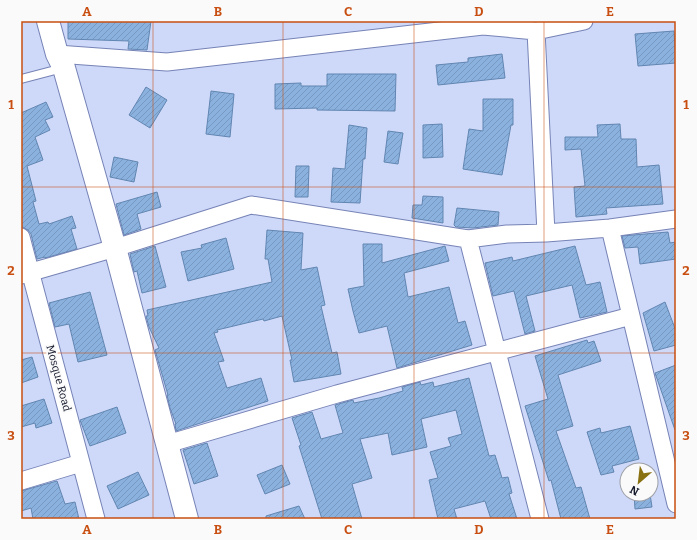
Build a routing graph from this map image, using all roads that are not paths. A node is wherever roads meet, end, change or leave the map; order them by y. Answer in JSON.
{"nodes":[{"id":1,"x":48,"y":21,"type":"edge"},
{"id":2,"x":584,"y":21,"type":"edge"},
{"id":3,"x":483,"y":24,"type":"edge"},
{"id":4,"x":536,"y":31,"type":"junction"},
{"id":5,"x":60,"y":61,"type":"junction"},
{"id":6,"x":21,"y":79,"type":"edge"},
{"id":7,"x":676,"y":219,"type":"edge"},
{"id":8,"x":610,"y":228,"type":"junction"},
{"id":9,"x":546,"y":233,"type":"junction"},
{"id":10,"x":21,"y":237,"type":"edge"},
{"id":11,"x":468,"y":239,"type":"junction"},
{"id":12,"x":115,"y":248,"type":"junction"},
{"id":13,"x":26,"y":274,"type":"edge"},
{"id":14,"x":631,"y":316,"type":"junction"},
{"id":15,"x":498,"y":351,"type":"junction"},
{"id":16,"x":167,"y":444,"type":"junction"},
{"id":17,"x":82,"y":464,"type":"junction"},
{"id":18,"x":21,"y":481,"type":"edge"},
{"id":19,"x":676,"y":504,"type":"edge"},
{"id":20,"x":96,"y":519,"type":"edge"},
{"id":21,"x":187,"y":519,"type":"edge"},
{"id":22,"x":540,"y":519,"type":"edge"}],
"edges":[{"from":1,"to":5,"type":"street"},
{"from":2,"to":4,"type":"street"},
{"from":3,"to":4,"type":"street"},
{"from":3,"to":5,"type":"street"},
{"from":4,"to":9,"type":"street"},
{"from":5,"to":6,"type":"lane"},
{"from":5,"to":12,"type":"street"},
{"from":7,"to":8,"type":"street"},
{"from":8,"to":9,"type":"street"},
{"from":8,"to":14,"type":"street"},
{"from":9,"to":11,"type":"street"},
{"from":10,"to":13,"type":"street","name":"Mosque Road"},
{"from":11,"to":12,"type":"street"},
{"from":11,"to":15,"type":"street"},
{"from":12,"to":13,"type":"street"},
{"from":12,"to":16,"type":"street"},
{"from":13,"to":17,"type":"street","name":"Mosque Road"},
{"from":14,"to":15,"type":"street"},
{"from":14,"to":19,"type":"street"},
{"from":15,"to":16,"type":"street"},
{"from":15,"to":22,"type":"street"},
{"from":16,"to":21,"type":"street"},
{"from":17,"to":18,"type":"street"},
{"from":17,"to":20,"type":"street","name":"Mosque Road"}]}
